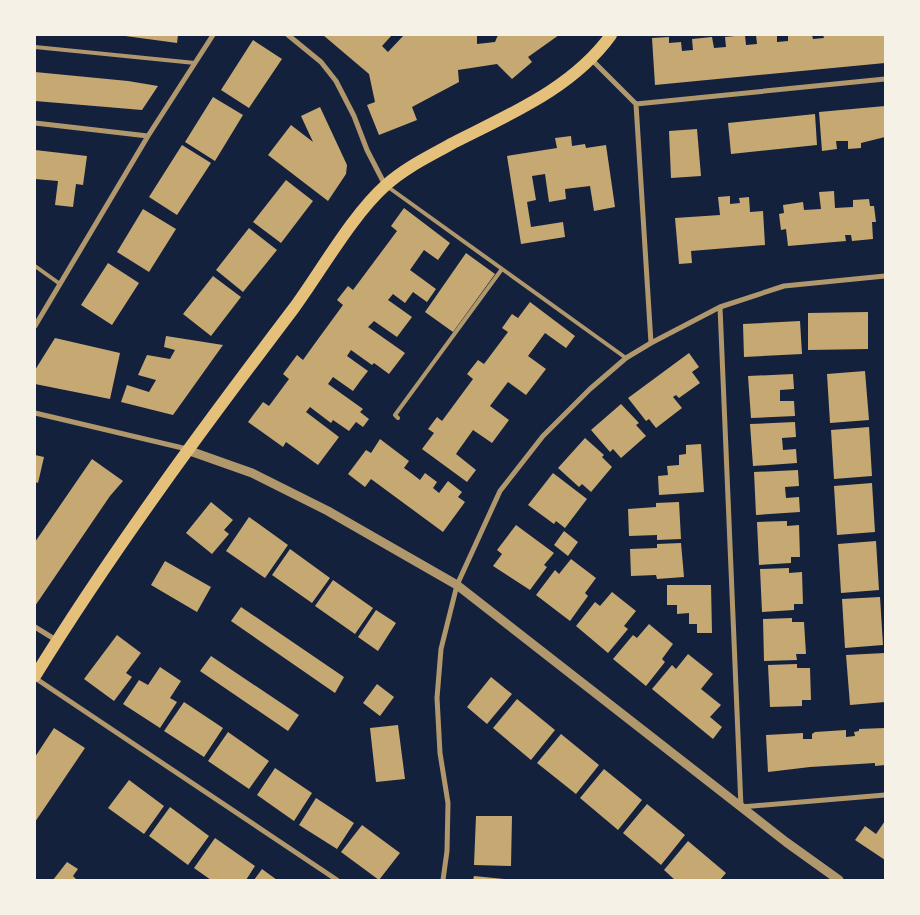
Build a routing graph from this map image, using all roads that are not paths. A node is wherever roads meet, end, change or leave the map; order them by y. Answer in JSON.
{"nodes":[{"id":1,"x":213,"y":35,"type":"edge"},
{"id":2,"x":288,"y":35,"type":"edge"},
{"id":3,"x":611,"y":35,"type":"edge"},
{"id":4,"x":35,"y":47,"type":"edge"},
{"id":5,"x":592,"y":60,"type":"junction"},
{"id":6,"x":195,"y":63,"type":"junction"},
{"id":7,"x":885,"y":79,"type":"edge"},
{"id":8,"x":636,"y":104,"type":"junction"},
{"id":9,"x":35,"y":123,"type":"edge"},
{"id":10,"x":148,"y":136,"type":"junction"},
{"id":11,"x":385,"y":185,"type":"junction"},
{"id":12,"x":35,"y":266,"type":"edge"},
{"id":13,"x":502,"y":270,"type":"junction"},
{"id":14,"x":885,"y":276,"type":"edge"},
{"id":15,"x":60,"y":284,"type":"junction"},
{"id":16,"x":720,"y":307,"type":"junction"},
{"id":17,"x":35,"y":326,"type":"edge"},
{"id":18,"x":651,"y":342,"type":"junction"},
{"id":19,"x":626,"y":358,"type":"junction"},
{"id":20,"x":35,"y":413,"type":"edge"},
{"id":21,"x":398,"y":418,"type":"dead end"},
{"id":22,"x":187,"y":450,"type":"junction"},
{"id":23,"x":456,"y":585,"type":"junction"},
{"id":24,"x":35,"y":627,"type":"edge"},
{"id":25,"x":57,"y":641,"type":"junction"},
{"id":26,"x":35,"y":677,"type":"edge"},
{"id":27,"x":885,"y":795,"type":"edge"},
{"id":28,"x":741,"y":807,"type":"junction"},
{"id":29,"x":337,"y":880,"type":"edge"},
{"id":30,"x":443,"y":880,"type":"edge"},
{"id":31,"x":839,"y":880,"type":"edge"}],
"edges":[{"from":1,"to":6,"type":"street"},
{"from":2,"to":11,"type":"street"},
{"from":3,"to":5,"type":"main road"},
{"from":4,"to":6,"type":"lane"},
{"from":5,"to":8,"type":"street"},
{"from":5,"to":11,"type":"main road"},
{"from":6,"to":10,"type":"street"},
{"from":7,"to":8,"type":"street"},
{"from":8,"to":18,"type":"street"},
{"from":9,"to":10,"type":"street"},
{"from":10,"to":15,"type":"street"},
{"from":11,"to":13,"type":"lane"},
{"from":11,"to":22,"type":"main road"},
{"from":12,"to":15,"type":"lane"},
{"from":13,"to":19,"type":"lane"},
{"from":13,"to":21,"type":"lane"},
{"from":14,"to":16,"type":"street"},
{"from":15,"to":17,"type":"street"},
{"from":16,"to":18,"type":"street"},
{"from":16,"to":28,"type":"street"},
{"from":18,"to":19,"type":"street"},
{"from":19,"to":23,"type":"street"},
{"from":20,"to":22,"type":"street"},
{"from":22,"to":23,"type":"street"},
{"from":22,"to":25,"type":"main road"},
{"from":23,"to":28,"type":"street"},
{"from":23,"to":30,"type":"street"},
{"from":24,"to":25,"type":"street"},
{"from":25,"to":26,"type":"main road"},
{"from":26,"to":29,"type":"street"},
{"from":27,"to":28,"type":"street"},
{"from":28,"to":31,"type":"street"}]}
